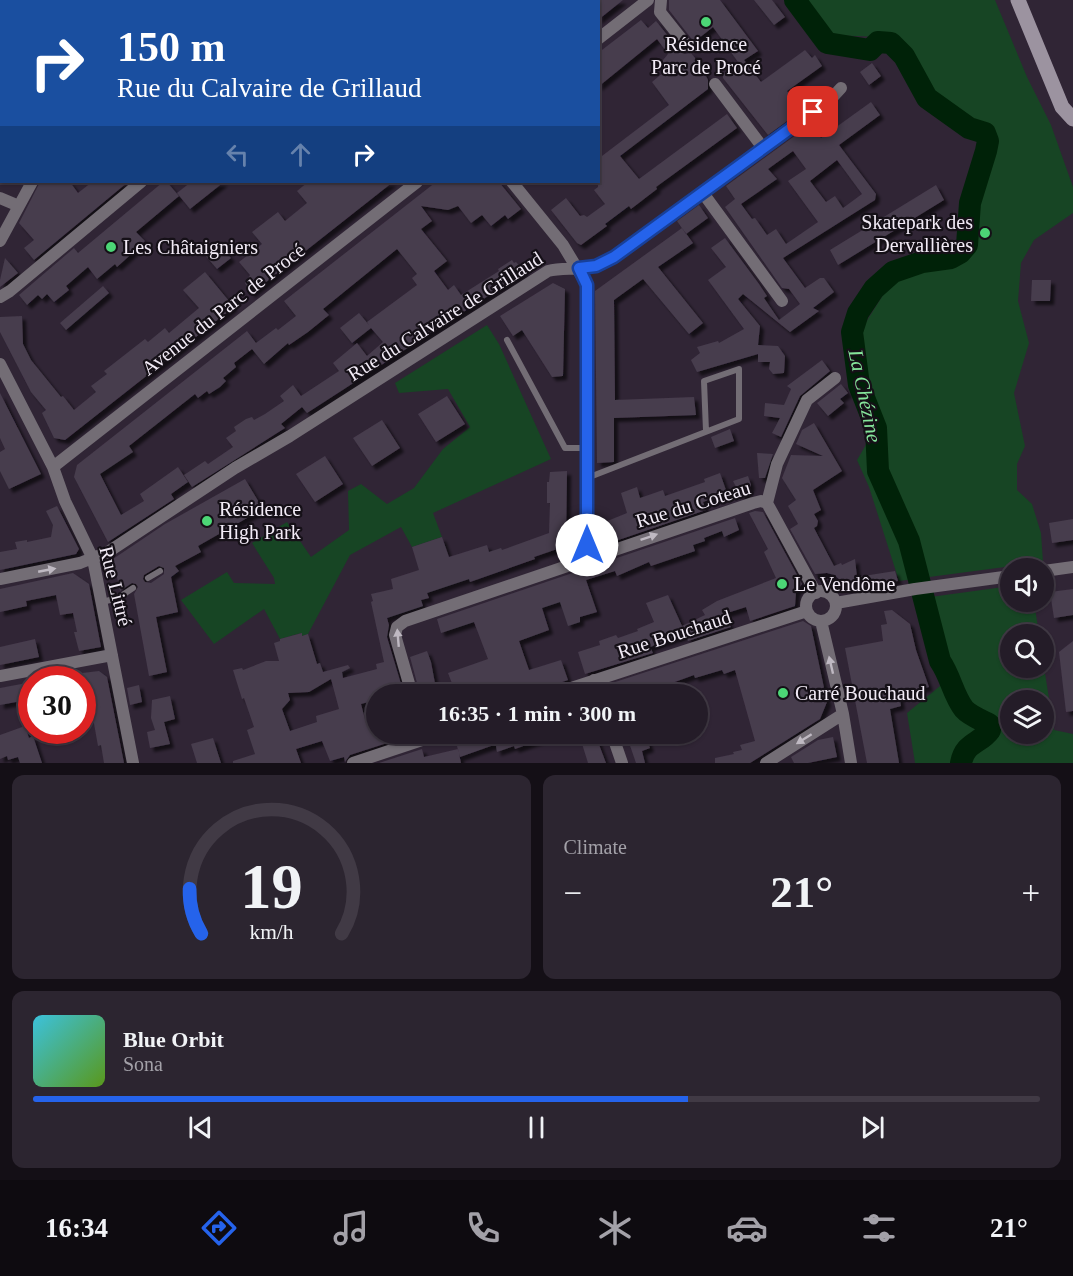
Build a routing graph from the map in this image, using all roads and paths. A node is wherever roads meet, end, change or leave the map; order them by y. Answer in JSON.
{"nodes":[{"id":1,"x":648,"y":0,"type":"edge"},
{"id":2,"x":661,"y":0,"type":"edge"},
{"id":3,"x":1018,"y":0,"type":"edge"},
{"id":4,"x":600,"y":37,"type":"edge"},
{"id":5,"x":687,"y":49,"type":"joint"},
{"id":6,"x":715,"y":84,"type":"dead end"},
{"id":7,"x":841,"y":88,"type":"dead end"},
{"id":8,"x":1073,"y":119,"type":"edge"},
{"id":9,"x":763,"y":148,"type":"junction"},
{"id":10,"x":31,"y":183,"type":"edge"},
{"id":11,"x":140,"y":183,"type":"edge"},
{"id":12,"x":416,"y":183,"type":"edge"},
{"id":13,"x":513,"y":183,"type":"edge"},
{"id":14,"x":703,"y":193,"type":"junction"},
{"id":15,"x":0,"y":198,"type":"edge"},
{"id":16,"x":19,"y":206,"type":"junction"},
{"id":17,"x":0,"y":241,"type":"edge"},
{"id":18,"x":579,"y":268,"type":"junction"},
{"id":19,"x":0,"y":297,"type":"edge"},
{"id":20,"x":782,"y":301,"type":"dead end"},
{"id":21,"x":507,"y":340,"type":"dead end"},
{"id":22,"x":0,"y":364,"type":"edge"},
{"id":23,"x":835,"y":378,"type":"dead end"},
{"id":24,"x":705,"y":432,"type":"junction"},
{"id":25,"x":586,"y":448,"type":"junction"},
{"id":26,"x":53,"y":467,"type":"junction"},
{"id":27,"x":586,"y":478,"type":"junction"},
{"id":28,"x":767,"y":502,"type":"junction"},
{"id":29,"x":587,"y":558,"type":"junction"},
{"id":30,"x":93,"y":559,"type":"junction"},
{"id":31,"x":1073,"y":567,"type":"edge"},
{"id":32,"x":1054,"y":570,"type":"edge"},
{"id":33,"x":160,"y":571,"type":"dead end"},
{"id":34,"x":1000,"y":577,"type":"edge"},
{"id":35,"x":148,"y":578,"type":"dead end"},
{"id":36,"x":0,"y":579,"type":"edge"},
{"id":37,"x":132,"y":588,"type":"dead end"},
{"id":38,"x":816,"y":593,"type":"junction"},
{"id":39,"x":102,"y":602,"type":"junction"},
{"id":40,"x":836,"y":603,"type":"junction"},
{"id":41,"x":807,"y":611,"type":"junction"},
{"id":42,"x":821,"y":621,"type":"junction"},
{"id":43,"x":112,"y":655,"type":"junction"},
{"id":44,"x":0,"y":676,"type":"edge"},
{"id":45,"x":594,"y":680,"type":"junction"},
{"id":46,"x":409,"y":684,"type":"edge"},
{"id":47,"x":583,"y":684,"type":"edge"},
{"id":48,"x":595,"y":684,"type":"edge"},
{"id":49,"x":843,"y":714,"type":"junction"},
{"id":50,"x":402,"y":744,"type":"edge"},
{"id":51,"x":615,"y":744,"type":"edge"},
{"id":52,"x":133,"y":763,"type":"edge"},
{"id":53,"x":353,"y":763,"type":"edge"},
{"id":54,"x":622,"y":763,"type":"edge"},
{"id":55,"x":766,"y":763,"type":"edge"},
{"id":56,"x":851,"y":763,"type":"edge"}],
"edges":[{"from":1,"to":4,"type":"street"},
{"from":1,"to":5,"type":"lane"},
{"from":2,"to":5,"type":"street"},
{"from":3,"to":8,"type":"main road"},
{"from":6,"to":9,"type":"street"},
{"from":7,"to":9,"type":"street","name":"Rue du Calvaire de Grillaud"},
{"from":9,"to":14,"type":"street","name":"Rue du Calvaire de Grillaud"},
{"from":10,"to":16,"type":"street"},
{"from":11,"to":19,"type":"street"},
{"from":12,"to":26,"type":"street","name":"Avenue du Parc de Procé"},
{"from":13,"to":18,"type":"street"},
{"from":14,"to":18,"type":"street","name":"Rue du Calvaire de Grillaud"},
{"from":14,"to":20,"type":"street"},
{"from":15,"to":16,"type":"street"},
{"from":16,"to":17,"type":"street"},
{"from":18,"to":25,"type":"street"},
{"from":18,"to":30,"type":"street","name":"Rue du Calvaire de Grillaud"},
{"from":21,"to":25,"type":"lane"},
{"from":22,"to":26,"type":"street","name":"Rue Littré"},
{"from":23,"to":28,"type":"street"},
{"from":24,"to":24,"type":"lane"},
{"from":24,"to":27,"type":"lane"},
{"from":25,"to":27,"type":"street"},
{"from":26,"to":30,"type":"street","name":"Rue Littré"},
{"from":27,"to":29,"type":"street"},
{"from":29,"to":28,"type":"street","name":"Rue du Coteau","one_way":true},
{"from":28,"to":38,"type":"street","name":"Rue du Coteau"},
{"from":46,"to":29,"type":"street","name":"Rue du Coteau","one_way":true},
{"from":36,"to":30,"type":"street","name":"Rue du Calvaire de Grillaud","one_way":true},
{"from":30,"to":39,"type":"street","name":"Rue Littré"},
{"from":31,"to":32,"type":"street"},
{"from":33,"to":35,"type":"lane"},
{"from":34,"to":40,"type":"street"},
{"from":37,"to":39,"type":"lane"},
{"from":38,"to":40,"type":"street"},
{"from":38,"to":41,"type":"street"},
{"from":39,"to":43,"type":"street","name":"Rue Littré"},
{"from":40,"to":42,"type":"street"},
{"from":41,"to":42,"type":"street"},
{"from":41,"to":45,"type":"street","name":"Rue Bouchaud"},
{"from":49,"to":42,"type":"street","one_way":true},
{"from":43,"to":44,"type":"street"},
{"from":43,"to":52,"type":"street","name":"Rue Littré"},
{"from":45,"to":47,"type":"street","name":"Rue Bouchaud"},
{"from":45,"to":48,"type":"street"},
{"from":49,"to":55,"type":"street","one_way":true},
{"from":49,"to":56,"type":"street"},
{"from":50,"to":53,"type":"street"},
{"from":51,"to":54,"type":"street"}]}
